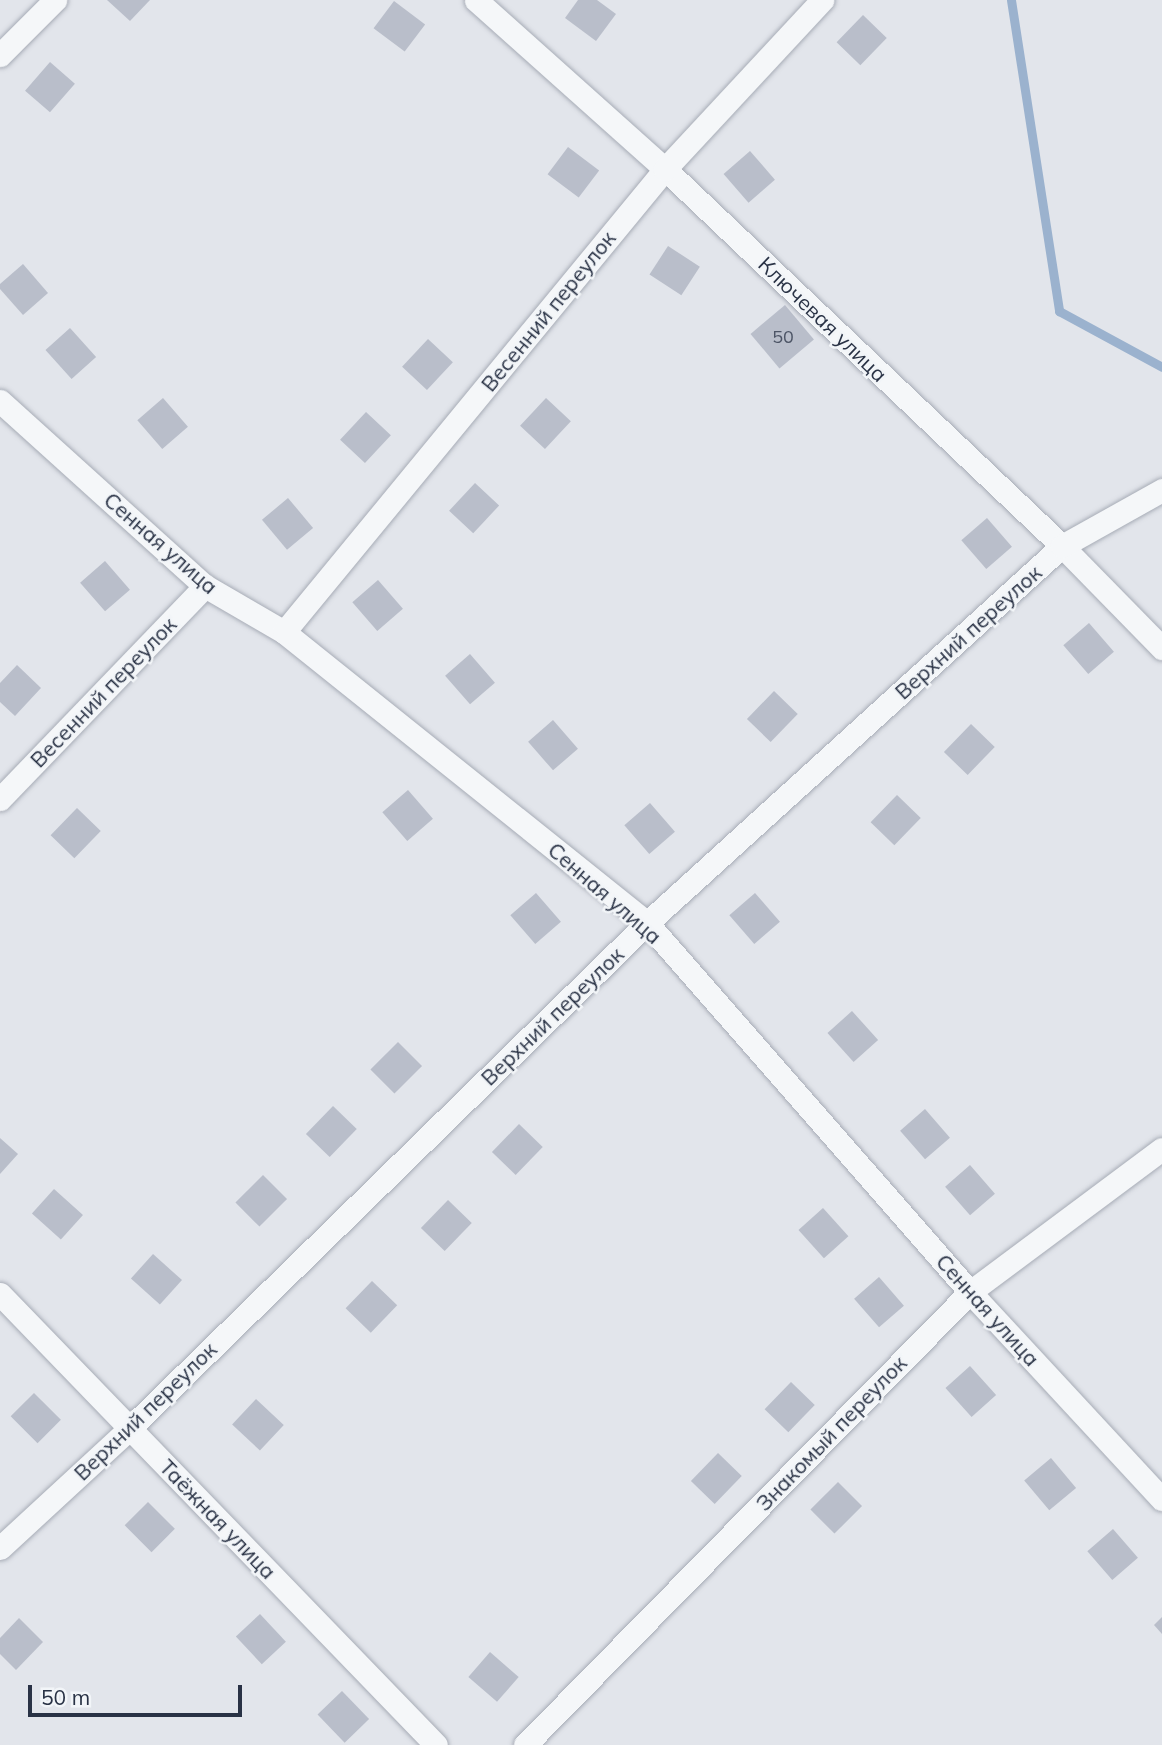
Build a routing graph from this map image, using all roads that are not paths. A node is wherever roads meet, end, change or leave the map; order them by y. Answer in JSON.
{"nodes":[{"id":1,"x":55,"y":0,"type":"edge"},
{"id":2,"x":476,"y":0,"type":"edge"},
{"id":3,"x":822,"y":0,"type":"edge"},
{"id":4,"x":0,"y":55,"type":"edge"},
{"id":5,"x":665,"y":169,"type":"junction"},
{"id":6,"x":0,"y":401,"type":"edge"},
{"id":7,"x":1162,"y":490,"type":"edge"},
{"id":8,"x":1062,"y":546,"type":"junction"},
{"id":9,"x":205,"y":586,"type":"junction"},
{"id":10,"x":284,"y":632,"type":"junction"},
{"id":11,"x":1162,"y":648,"type":"edge"},
{"id":12,"x":0,"y":799,"type":"edge"},
{"id":13,"x":647,"y":923,"type":"junction"},
{"id":14,"x":1162,"y":1149,"type":"edge"},
{"id":15,"x":970,"y":1292,"type":"junction"},
{"id":16,"x":0,"y":1294,"type":"edge"},
{"id":17,"x":130,"y":1428,"type":"junction"},
{"id":18,"x":1162,"y":1499,"type":"edge"},
{"id":19,"x":0,"y":1548,"type":"edge"},
{"id":20,"x":436,"y":1745,"type":"edge"},
{"id":21,"x":525,"y":1745,"type":"edge"}],
"edges":[{"from":1,"to":4,"type":"street"},
{"from":2,"to":5,"type":"street","name":"Ключевая улица"},
{"from":3,"to":5,"type":"street","name":"Весенний переулок"},
{"from":5,"to":8,"type":"street","name":"Ключевая улица"},
{"from":5,"to":10,"type":"street","name":"Весенний переулок"},
{"from":6,"to":9,"type":"street","name":"Сенная улица"},
{"from":7,"to":8,"type":"street","name":"Верхний переулок"},
{"from":8,"to":11,"type":"street","name":"Ключевая улица"},
{"from":8,"to":13,"type":"street","name":"Верхний переулок"},
{"from":9,"to":10,"type":"street","name":"Сенная улица"},
{"from":9,"to":12,"type":"street","name":"Весенний переулок"},
{"from":10,"to":13,"type":"street","name":"Сенная улица"},
{"from":13,"to":15,"type":"street","name":"Сенная улица"},
{"from":13,"to":17,"type":"street","name":"Верхний переулок"},
{"from":14,"to":15,"type":"street","name":"Знакомый переулок"},
{"from":15,"to":18,"type":"street","name":"Сенная улица"},
{"from":15,"to":21,"type":"street","name":"Знакомый переулок"},
{"from":16,"to":17,"type":"street","name":"Таёжная улица"},
{"from":17,"to":19,"type":"street","name":"Верхний переулок"},
{"from":17,"to":20,"type":"street","name":"Таёжная улица"}]}
